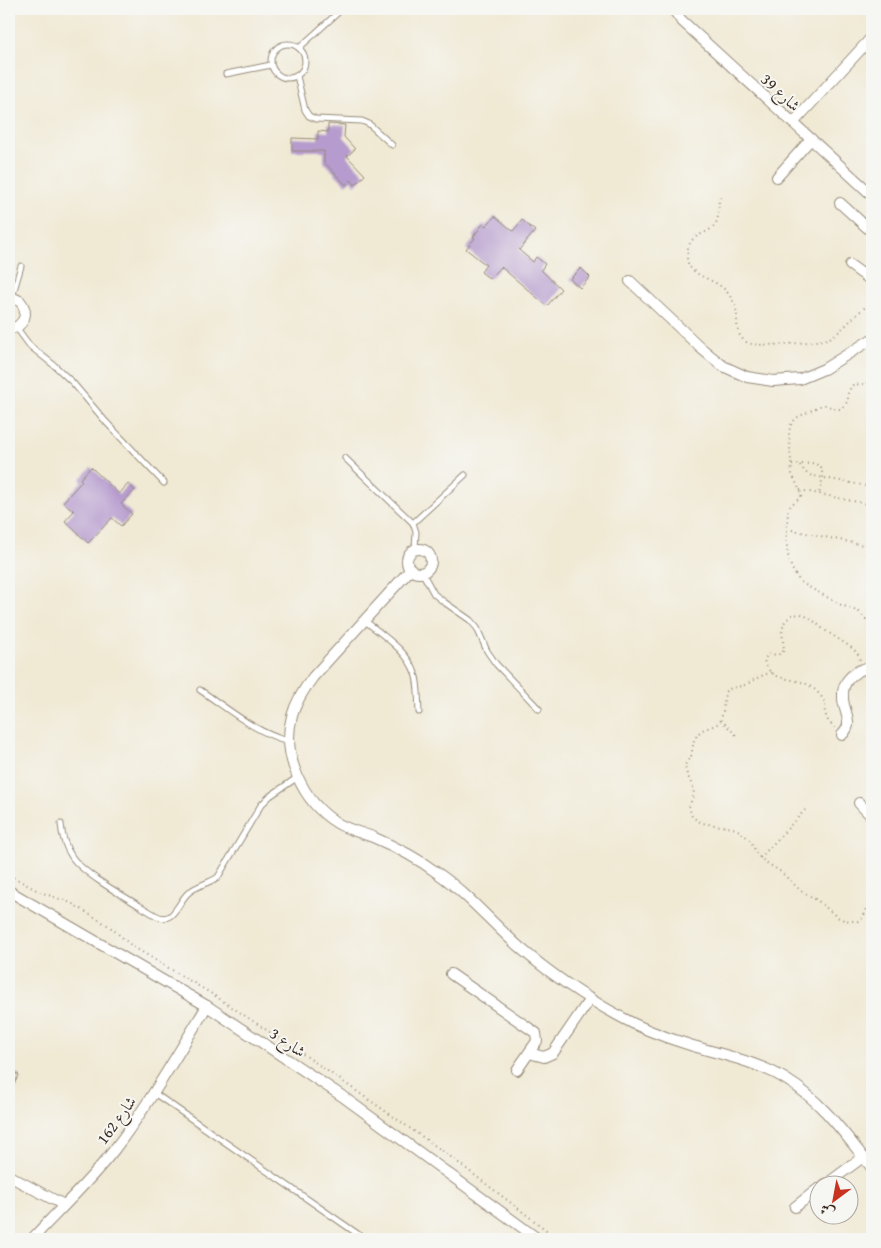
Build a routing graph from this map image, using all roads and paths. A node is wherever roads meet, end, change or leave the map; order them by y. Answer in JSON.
{"nodes":[{"id":1,"x":342,"y":9,"type":"edge"},
{"id":2,"x":673,"y":9,"type":"edge"},
{"id":3,"x":872,"y":37,"type":"edge"},
{"id":4,"x":299,"y":48,"type":"junction"},
{"id":5,"x":271,"y":65,"type":"junction"},
{"id":6,"x":226,"y":74,"type":"dead end"},
{"id":7,"x":297,"y":76,"type":"junction"},
{"id":8,"x":793,"y":124,"type":"junction"},
{"id":9,"x":872,"y":129,"type":"edge"},
{"id":10,"x":811,"y":139,"type":"junction"},
{"id":11,"x":872,"y":142,"type":"edge"},
{"id":12,"x":392,"y":144,"type":"dead end"},
{"id":13,"x":776,"y":178,"type":"dead end"},
{"id":14,"x":872,"y":195,"type":"edge"},
{"id":15,"x":720,"y":197,"type":"dead end"},
{"id":16,"x":840,"y":203,"type":"dead end"},
{"id":17,"x":872,"y":232,"type":"edge"},
{"id":18,"x":850,"y":265,"type":"dead end"},
{"id":19,"x":21,"y":266,"type":"dead end"},
{"id":20,"x":630,"y":281,"type":"dead end"},
{"id":21,"x":872,"y":281,"type":"edge"},
{"id":22,"x":10,"y":297,"type":"edge"},
{"id":23,"x":872,"y":303,"type":"edge"},
{"id":24,"x":12,"y":328,"type":"edge"},
{"id":25,"x":872,"y":339,"type":"edge"},
{"id":26,"x":872,"y":380,"type":"edge"},
{"id":27,"x":345,"y":458,"type":"dead end"},
{"id":28,"x":800,"y":465,"type":"junction"},
{"id":29,"x":792,"y":466,"type":"junction"},
{"id":30,"x":465,"y":475,"type":"dead end"},
{"id":31,"x":823,"y":477,"type":"junction"},
{"id":32,"x":164,"y":483,"type":"dead end"},
{"id":33,"x":872,"y":487,"type":"edge"},
{"id":34,"x":800,"y":490,"type":"junction"},
{"id":35,"x":819,"y":494,"type":"junction"},
{"id":36,"x":867,"y":504,"type":"dead end"},
{"id":37,"x":413,"y":523,"type":"junction"},
{"id":38,"x":787,"y":529,"type":"junction"},
{"id":39,"x":415,"y":550,"type":"junction"},
{"id":40,"x":872,"y":557,"type":"edge"},
{"id":41,"x":410,"y":569,"type":"junction"},
{"id":42,"x":422,"y":572,"type":"junction"},
{"id":43,"x":364,"y":620,"type":"junction"},
{"id":44,"x":872,"y":626,"type":"edge"},
{"id":45,"x":868,"y":668,"type":"edge"},
{"id":46,"x":772,"y":672,"type":"junction"},
{"id":47,"x":200,"y":690,"type":"dead end"},
{"id":48,"x":539,"y":709,"type":"dead end"},
{"id":49,"x":419,"y":712,"type":"dead end"},
{"id":50,"x":721,"y":720,"type":"junction"},
{"id":51,"x":842,"y":735,"type":"joint"},
{"id":52,"x":738,"y":737,"type":"dead end"},
{"id":53,"x":289,"y":741,"type":"junction"},
{"id":54,"x":298,"y":777,"type":"junction"},
{"id":55,"x":859,"y":802,"type":"dead end"},
{"id":56,"x":805,"y":810,"type":"dead end"},
{"id":57,"x":872,"y":817,"type":"edge"},
{"id":58,"x":61,"y":824,"type":"dead end"},
{"id":59,"x":760,"y":858,"type":"junction"},
{"id":60,"x":9,"y":891,"type":"edge"},
{"id":61,"x":872,"y":897,"type":"edge"},
{"id":62,"x":451,"y":974,"type":"dead end"},
{"id":63,"x":590,"y":999,"type":"junction"},
{"id":64,"x":207,"y":1006,"type":"junction"},
{"id":65,"x":529,"y":1053,"type":"junction"},
{"id":66,"x":517,"y":1070,"type":"dead end"},
{"id":67,"x":154,"y":1093,"type":"junction"},
{"id":68,"x":863,"y":1157,"type":"junction"},
{"id":69,"x":872,"y":1168,"type":"edge"},
{"id":70,"x":9,"y":1176,"type":"edge"},
{"id":71,"x":837,"y":1176,"type":"edge"},
{"id":72,"x":808,"y":1197,"type":"edge"},
{"id":73,"x":64,"y":1205,"type":"junction"},
{"id":74,"x":795,"y":1207,"type":"dead end"},
{"id":75,"x":32,"y":1239,"type":"edge"},
{"id":76,"x":365,"y":1239,"type":"edge"},
{"id":77,"x":538,"y":1239,"type":"edge"}],
"edges":[{"from":1,"to":4,"type":"lane"},
{"from":2,"to":8,"type":"street","name":"شارع 39"},
{"from":3,"to":8,"type":"street"},
{"from":4,"to":5,"type":"lane"},
{"from":4,"to":7,"type":"lane"},
{"from":5,"to":6,"type":"lane"},
{"from":5,"to":7,"type":"lane"},
{"from":7,"to":12,"type":"lane"},
{"from":8,"to":10,"type":"street","name":"شارع 39"},
{"from":9,"to":11,"type":"path"},
{"from":10,"to":13,"type":"street"},
{"from":10,"to":14,"type":"street","name":"شارع 39"},
{"from":15,"to":23,"type":"path"},
{"from":16,"to":17,"type":"street"},
{"from":18,"to":21,"type":"street"},
{"from":19,"to":22,"type":"lane"},
{"from":20,"to":25,"type":"street"},
{"from":22,"to":24,"type":"street"},
{"from":24,"to":32,"type":"lane"},
{"from":26,"to":29,"type":"path"},
{"from":27,"to":37,"type":"lane"},
{"from":28,"to":29,"type":"path"},
{"from":28,"to":31,"type":"path"},
{"from":28,"to":31,"type":"path"},
{"from":29,"to":34,"type":"path"},
{"from":30,"to":37,"type":"lane"},
{"from":31,"to":33,"type":"path"},
{"from":31,"to":35,"type":"path"},
{"from":34,"to":35,"type":"path"},
{"from":34,"to":38,"type":"path"},
{"from":35,"to":36,"type":"path"},
{"from":37,"to":39,"type":"lane"},
{"from":38,"to":40,"type":"path"},
{"from":38,"to":44,"type":"path"},
{"from":39,"to":41,"type":"street"},
{"from":39,"to":42,"type":"street"},
{"from":41,"to":42,"type":"street"},
{"from":41,"to":43,"type":"street"},
{"from":42,"to":48,"type":"lane"},
{"from":43,"to":49,"type":"lane"},
{"from":43,"to":53,"type":"street"},
{"from":45,"to":46,"type":"path"},
{"from":45,"to":51,"type":"street"},
{"from":46,"to":50,"type":"path"},
{"from":46,"to":51,"type":"path"},
{"from":47,"to":53,"type":"lane"},
{"from":50,"to":52,"type":"path"},
{"from":50,"to":59,"type":"path"},
{"from":53,"to":54,"type":"street"},
{"from":54,"to":58,"type":"lane"},
{"from":54,"to":63,"type":"street"},
{"from":55,"to":57,"type":"street"},
{"from":56,"to":59,"type":"path"},
{"from":59,"to":61,"type":"path"},
{"from":60,"to":64,"type":"street","name":"شارع 3"},
{"from":62,"to":65,"type":"street"},
{"from":63,"to":65,"type":"street"},
{"from":63,"to":68,"type":"street"},
{"from":64,"to":67,"type":"street","name":"شارع 162"},
{"from":64,"to":77,"type":"street","name":"شارع 3"},
{"from":65,"to":66,"type":"street"},
{"from":67,"to":73,"type":"street","name":"شارع 162"},
{"from":67,"to":76,"type":"lane"},
{"from":68,"to":69,"type":"street"},
{"from":68,"to":71,"type":"street"},
{"from":70,"to":73,"type":"street"},
{"from":72,"to":74,"type":"street"},
{"from":73,"to":75,"type":"street","name":"شارع 162"}]}
